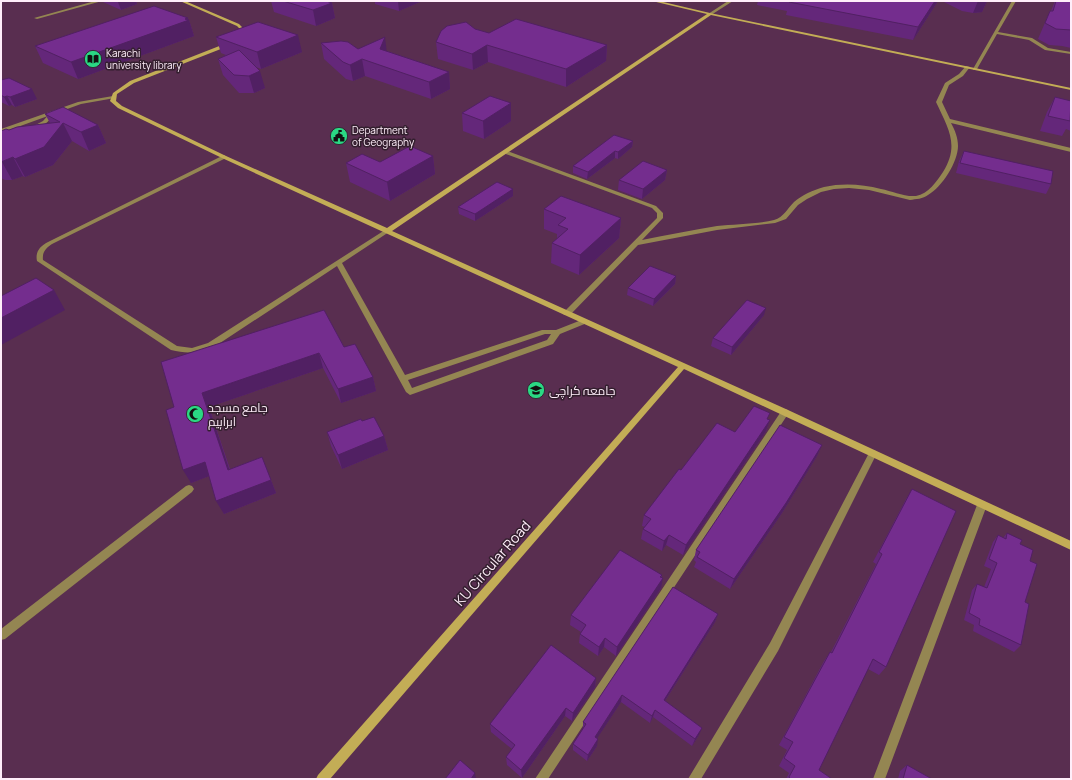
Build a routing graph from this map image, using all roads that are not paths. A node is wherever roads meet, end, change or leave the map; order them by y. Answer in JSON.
{"nodes":[{"id":1,"x":100,"y":1,"type":"edge"},
{"id":2,"x":182,"y":1,"type":"edge"},
{"id":3,"x":654,"y":1,"type":"edge"},
{"id":4,"x":731,"y":1,"type":"edge"},
{"id":5,"x":1014,"y":1,"type":"edge"},
{"id":6,"x":710,"y":14,"type":"junction"},
{"id":7,"x":36,"y":18,"type":"dead end"},
{"id":8,"x":996,"y":32,"type":"junction"},
{"id":9,"x":239,"y":39,"type":"edge"},
{"id":10,"x":232,"y":42,"type":"edge"},
{"id":11,"x":1071,"y":54,"type":"edge"},
{"id":12,"x":968,"y":67,"type":"junction"},
{"id":13,"x":975,"y":68,"type":"junction"},
{"id":14,"x":1071,"y":89,"type":"edge"},
{"id":15,"x":113,"y":97,"type":"junction"},
{"id":16,"x":52,"y":114,"type":"junction"},
{"id":17,"x":947,"y":120,"type":"junction"},
{"id":18,"x":1,"y":131,"type":"edge"},
{"id":19,"x":24,"y":133,"type":"edge"},
{"id":20,"x":1071,"y":150,"type":"edge"},
{"id":21,"x":505,"y":152,"type":"junction"},
{"id":22,"x":224,"y":156,"type":"junction"},
{"id":23,"x":387,"y":231,"type":"junction"},
{"id":24,"x":636,"y":242,"type":"junction"},
{"id":25,"x":339,"y":264,"type":"junction"},
{"id":26,"x":567,"y":313,"type":"junction"},
{"id":27,"x":584,"y":321,"type":"junction"},
{"id":28,"x":557,"y":332,"type":"junction"},
{"id":29,"x":683,"y":366,"type":"junction"},
{"id":30,"x":403,"y":379,"type":"junction"},
{"id":31,"x":785,"y":412,"type":"junction"},
{"id":32,"x":873,"y":452,"type":"junction"},
{"id":33,"x":189,"y":489,"type":"dead end"},
{"id":34,"x":982,"y":505,"type":"junction"},
{"id":35,"x":1071,"y":546,"type":"edge"},
{"id":36,"x":1,"y":635,"type":"edge"},
{"id":37,"x":322,"y":779,"type":"edge"},
{"id":38,"x":541,"y":779,"type":"edge"},
{"id":39,"x":694,"y":779,"type":"edge"},
{"id":40,"x":879,"y":779,"type":"edge"}],
"edges":[{"from":1,"to":7,"type":"street"},
{"from":2,"to":9,"type":"street"},
{"from":3,"to":6,"type":"street"},
{"from":4,"to":6,"type":"street"},
{"from":5,"to":8,"type":"street"},
{"from":6,"to":12,"type":"street"},
{"from":6,"to":21,"type":"street"},
{"from":8,"to":11,"type":"street"},
{"from":8,"to":13,"type":"street"},
{"from":10,"to":15,"type":"street"},
{"from":12,"to":13,"type":"street"},
{"from":12,"to":17,"type":"street"},
{"from":13,"to":14,"type":"street"},
{"from":15,"to":16,"type":"street"},
{"from":15,"to":22,"type":"street"},
{"from":16,"to":18,"type":"street"},
{"from":16,"to":19,"type":"street"},
{"from":17,"to":20,"type":"street"},
{"from":17,"to":24,"type":"street"},
{"from":21,"to":23,"type":"street"},
{"from":21,"to":24,"type":"street"},
{"from":22,"to":23,"type":"street"},
{"from":22,"to":25,"type":"street"},
{"from":23,"to":25,"type":"street"},
{"from":23,"to":26,"type":"street"},
{"from":24,"to":26,"type":"street"},
{"from":25,"to":30,"type":"street"},
{"from":26,"to":27,"type":"street"},
{"from":27,"to":28,"type":"street"},
{"from":27,"to":29,"type":"street"},
{"from":28,"to":30,"type":"street"},
{"from":28,"to":30,"type":"street"},
{"from":29,"to":31,"type":"street"},
{"from":29,"to":37,"type":"street","name":"KU Circular Road"},
{"from":31,"to":32,"type":"street"},
{"from":31,"to":38,"type":"street"},
{"from":32,"to":34,"type":"street"},
{"from":32,"to":39,"type":"street"},
{"from":33,"to":36,"type":"street"},
{"from":34,"to":35,"type":"street"},
{"from":34,"to":40,"type":"street"}]}
